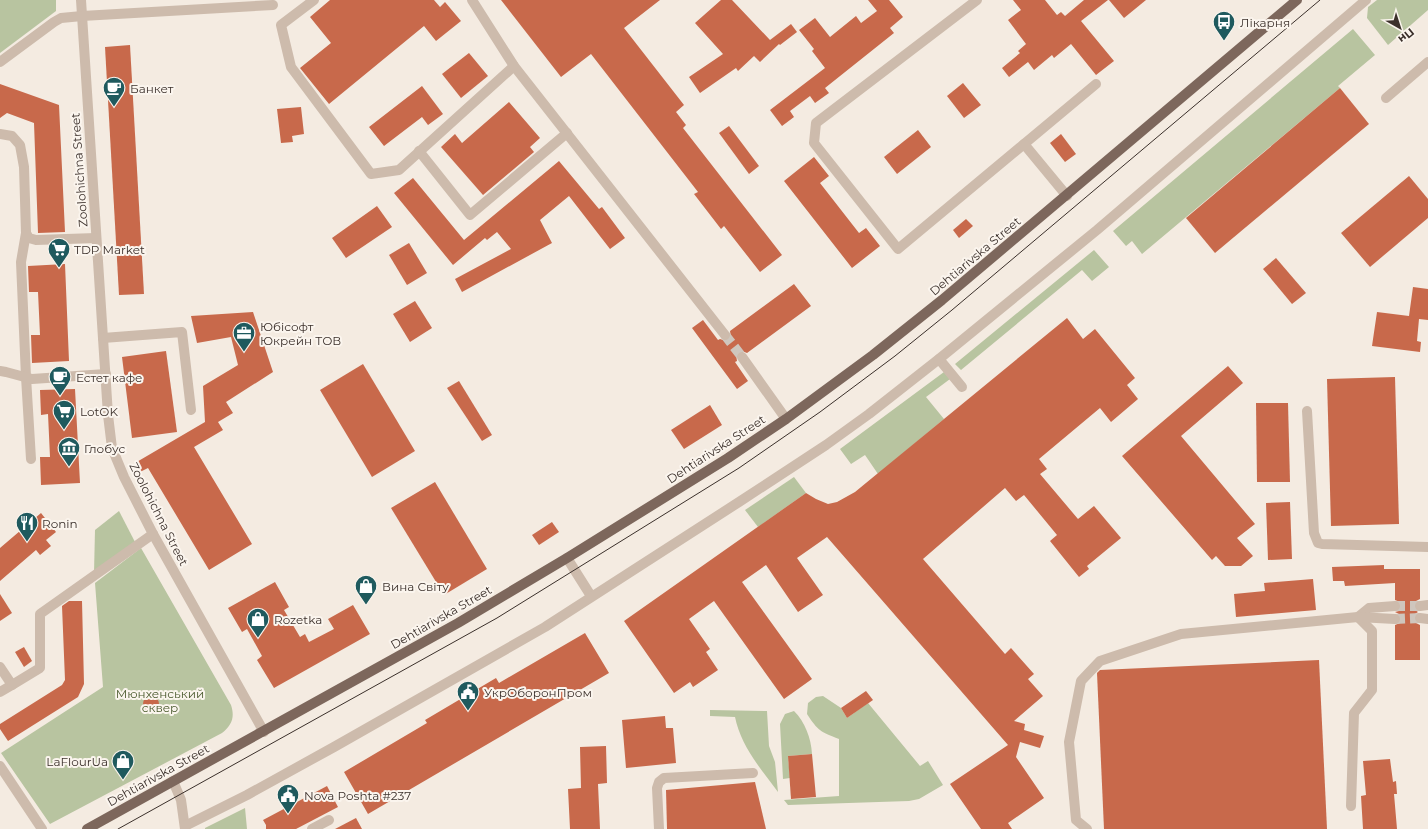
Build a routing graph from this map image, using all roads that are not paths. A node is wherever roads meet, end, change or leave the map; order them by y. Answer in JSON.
{"nodes":[{"id":1,"x":81,"y":0,"type":"edge"},
{"id":2,"x":222,"y":0,"type":"edge"},
{"id":3,"x":314,"y":0,"type":"edge"},
{"id":4,"x":472,"y":0,"type":"edge"},
{"id":5,"x":977,"y":0,"type":"edge"},
{"id":6,"x":1366,"y":0,"type":"edge"},
{"id":7,"x":1291,"y":2,"type":"edge"},
{"id":8,"x":273,"y":5,"type":"dead end"},
{"id":9,"x":205,"y":8,"type":"junction"},
{"id":10,"x":82,"y":16,"type":"junction"},
{"id":11,"x":0,"y":62,"type":"edge"},
{"id":12,"x":1428,"y":62,"type":"edge"},
{"id":13,"x":514,"y":66,"type":"junction"},
{"id":14,"x":1096,"y":84,"type":"dead end"},
{"id":15,"x":1386,"y":98,"type":"dead end"},
{"id":16,"x":567,"y":132,"type":"junction"},
{"id":17,"x":0,"y":134,"type":"edge"},
{"id":18,"x":1024,"y":144,"type":"junction"},
{"id":19,"x":419,"y":151,"type":"junction"},
{"id":20,"x":1067,"y":196,"type":"junction"},
{"id":21,"x":26,"y":233,"type":"junction"},
{"id":22,"x":96,"y":238,"type":"junction"},
{"id":23,"x":725,"y":334,"type":"tunnel mouth"},
{"id":24,"x":103,"y":338,"type":"junction"},
{"id":25,"x":742,"y":357,"type":"tunnel mouth"},
{"id":26,"x":939,"y":359,"type":"junction"},
{"id":27,"x":0,"y":372,"type":"edge"},
{"id":28,"x":106,"y":374,"type":"junction"},
{"id":29,"x":26,"y":377,"type":"junction"},
{"id":30,"x":962,"y":386,"type":"dead end"},
{"id":31,"x":191,"y":410,"type":"dead end"},
{"id":32,"x":1307,"y":411,"type":"dead end"},
{"id":33,"x":786,"y":419,"type":"junction"},
{"id":34,"x":31,"y":459,"type":"dead end"},
{"id":35,"x":153,"y":534,"type":"junction"},
{"id":36,"x":1428,"y":547,"type":"edge"},
{"id":37,"x":567,"y":558,"type":"junction"},
{"id":38,"x":591,"y":596,"type":"junction"},
{"id":39,"x":1395,"y":606,"type":"tunnel mouth"},
{"id":40,"x":1358,"y":617,"type":"junction"},
{"id":41,"x":1395,"y":619,"type":"tunnel mouth"},
{"id":42,"x":0,"y":667,"type":"edge"},
{"id":43,"x":12,"y":684,"type":"junction"},
{"id":44,"x":0,"y":692,"type":"edge"},
{"id":45,"x":264,"y":732,"type":"junction"},
{"id":46,"x":0,"y":766,"type":"edge"},
{"id":47,"x":752,"y":773,"type":"dead end"},
{"id":48,"x":173,"y":781,"type":"junction"},
{"id":49,"x":1351,"y":806,"type":"dead end"},
{"id":50,"x":329,"y":820,"type":"dead end"},
{"id":51,"x":185,"y":827,"type":"edge"},
{"id":52,"x":42,"y":829,"type":"edge"},
{"id":53,"x":87,"y":829,"type":"edge"},
{"id":54,"x":312,"y":829,"type":"edge"},
{"id":55,"x":659,"y":829,"type":"edge"},
{"id":56,"x":1087,"y":829,"type":"edge"}],
"edges":[{"from":1,"to":10,"type":"street","name":"Zoolohichna Street"},
{"from":2,"to":9,"type":"street"},
{"from":3,"to":19,"type":"street"},
{"from":4,"to":13,"type":"street"},
{"from":5,"to":18,"type":"street"},
{"from":6,"to":26,"type":"street"},
{"from":7,"to":20,"type":"main road","name":"Dehtiarivska Street"},
{"from":8,"to":9,"type":"street"},
{"from":9,"to":10,"type":"street"},
{"from":10,"to":11,"type":"street"},
{"from":10,"to":22,"type":"street","name":"Zoolohichna Street"},
{"from":12,"to":15,"type":"street"},
{"from":13,"to":16,"type":"street"},
{"from":13,"to":19,"type":"street"},
{"from":14,"to":18,"type":"street"},
{"from":16,"to":19,"type":"street"},
{"from":16,"to":23,"type":"street"},
{"from":17,"to":21,"type":"street"},
{"from":18,"to":20,"type":"street"},
{"from":20,"to":33,"type":"main road","name":"Dehtiarivska Street"},
{"from":21,"to":22,"type":"street"},
{"from":21,"to":29,"type":"street"},
{"from":22,"to":24,"type":"street","name":"Zoolohichna Street"},
{"from":24,"to":28,"type":"street","name":"Zoolohichna Street"},
{"from":24,"to":31,"type":"street"},
{"from":25,"to":33,"type":"street"},
{"from":26,"to":30,"type":"street"},
{"from":26,"to":38,"type":"street"},
{"from":27,"to":29,"type":"street"},
{"from":28,"to":29,"type":"street"},
{"from":28,"to":35,"type":"street","name":"Zoolohichna Street"},
{"from":29,"to":34,"type":"street"},
{"from":32,"to":36,"type":"street"},
{"from":33,"to":37,"type":"main road","name":"Dehtiarivska Street"},
{"from":35,"to":43,"type":"street"},
{"from":35,"to":45,"type":"street","name":"Zoolohichna Street"},
{"from":37,"to":38,"type":"street"},
{"from":37,"to":45,"type":"main road","name":"Dehtiarivska Street"},
{"from":38,"to":51,"type":"street"},
{"from":39,"to":40,"type":"street"},
{"from":40,"to":41,"type":"street"},
{"from":40,"to":49,"type":"street"},
{"from":40,"to":56,"type":"street"},
{"from":42,"to":43,"type":"street"},
{"from":43,"to":44,"type":"street"},
{"from":45,"to":48,"type":"main road","name":"Dehtiarivska Street"},
{"from":46,"to":52,"type":"street"},
{"from":47,"to":55,"type":"street"},
{"from":48,"to":51,"type":"street"},
{"from":48,"to":53,"type":"main road","name":"Dehtiarivska Street"},
{"from":50,"to":54,"type":"street"}]}
